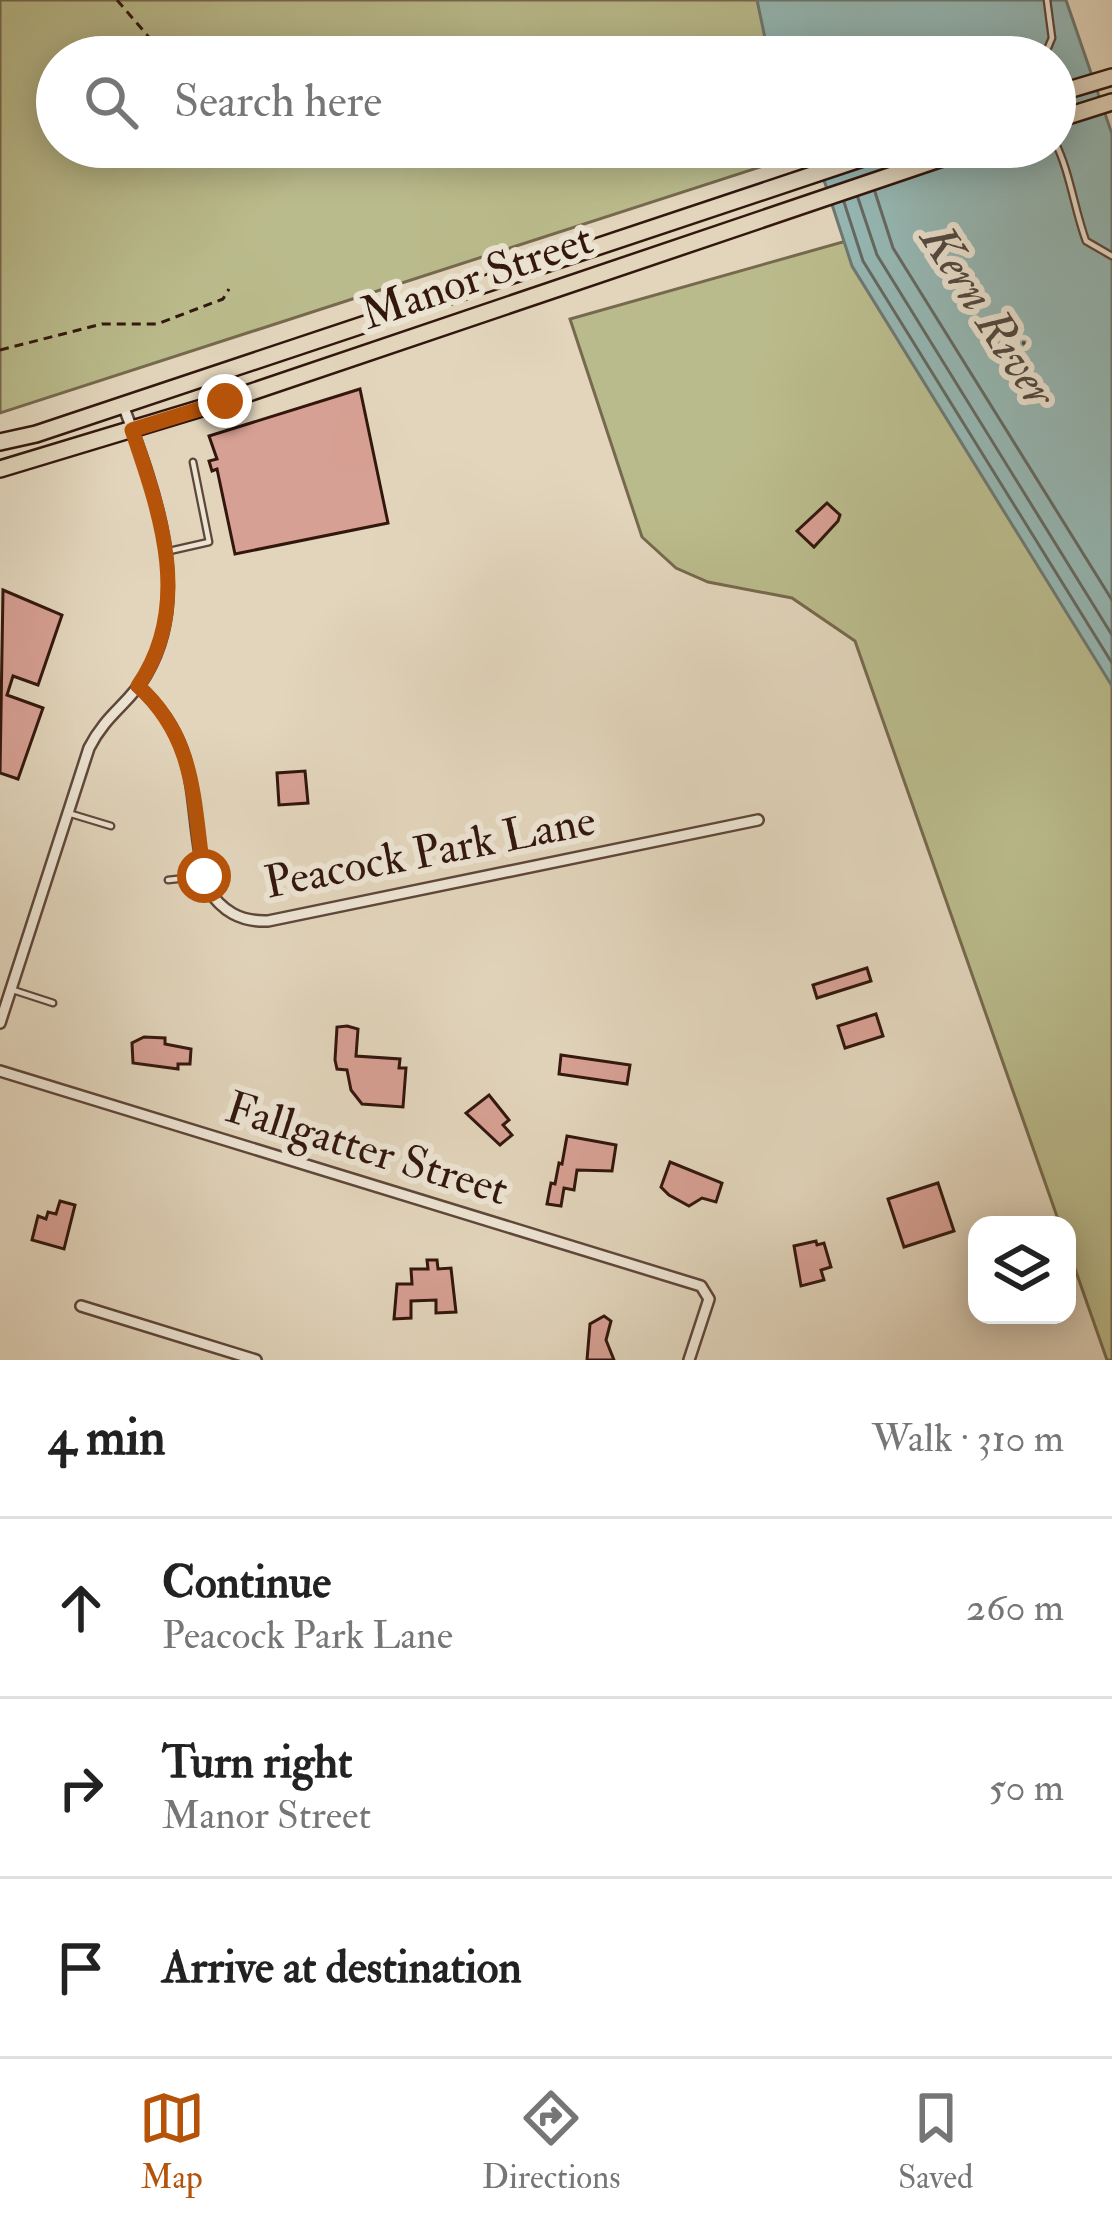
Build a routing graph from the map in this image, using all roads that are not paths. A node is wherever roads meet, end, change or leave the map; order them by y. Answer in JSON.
{"nodes":[{"id":1,"x":1047,"y":0,"type":"edge"},
{"id":2,"x":1052,"y":36,"type":"edge"},
{"id":3,"x":1112,"y":77,"type":"edge"},
{"id":4,"x":1076,"y":88,"type":"edge"},
{"id":5,"x":1112,"y":102,"type":"edge"},
{"id":6,"x":1076,"y":114,"type":"edge"},
{"id":7,"x":833,"y":168,"type":"edge"},
{"id":8,"x":912,"y":168,"type":"edge"},
{"id":9,"x":1065,"y":168,"type":"edge"},
{"id":10,"x":1112,"y":256,"type":"edge"},
{"id":11,"x":123,"y":405,"type":"junction"},
{"id":12,"x":132,"y":430,"type":"junction"},
{"id":13,"x":0,"y":442,"type":"edge"},
{"id":14,"x":193,"y":461,"type":"dead end"},
{"id":15,"x":0,"y":470,"type":"edge"},
{"id":16,"x":165,"y":552,"type":"junction"},
{"id":17,"x":138,"y":686,"type":"junction"},
{"id":18,"x":68,"y":813,"type":"junction"},
{"id":19,"x":758,"y":820,"type":"dead end"},
{"id":20,"x":111,"y":826,"type":"dead end"},
{"id":21,"x":204,"y":876,"type":"junction"},
{"id":22,"x":168,"y":880,"type":"dead end"},
{"id":23,"x":10,"y":989,"type":"junction"},
{"id":24,"x":53,"y":1003,"type":"dead end"},
{"id":25,"x":0,"y":1023,"type":"edge"},
{"id":26,"x":0,"y":1071,"type":"edge"},
{"id":27,"x":81,"y":1306,"type":"dead end"},
{"id":28,"x":256,"y":1360,"type":"edge"},
{"id":29,"x":688,"y":1360,"type":"edge"}],
"edges":[{"from":1,"to":2,"type":"lane"},
{"from":3,"to":4,"type":"main road"},
{"from":5,"to":6,"type":"main road"},
{"from":7,"to":11,"type":"main road","name":"Manor Street"},
{"from":8,"to":12,"type":"main road","name":"Manor Street"},
{"from":9,"to":10,"type":"lane"},
{"from":11,"to":12,"type":"street"},
{"from":11,"to":13,"type":"main road","name":"Manor Street"},
{"from":12,"to":15,"type":"main road","name":"Manor Street"},
{"from":12,"to":16,"type":"street"},
{"from":14,"to":16,"type":"lane"},
{"from":16,"to":17,"type":"street"},
{"from":17,"to":18,"type":"street"},
{"from":17,"to":21,"type":"street","name":"Peacock Park Lane"},
{"from":18,"to":20,"type":"lane"},
{"from":18,"to":23,"type":"street"},
{"from":19,"to":21,"type":"street","name":"Peacock Park Lane"},
{"from":21,"to":22,"type":"lane"},
{"from":23,"to":24,"type":"lane"},
{"from":23,"to":25,"type":"street"},
{"from":26,"to":29,"type":"street","name":"Fallgatter Street"},
{"from":27,"to":28,"type":"street"}]}
